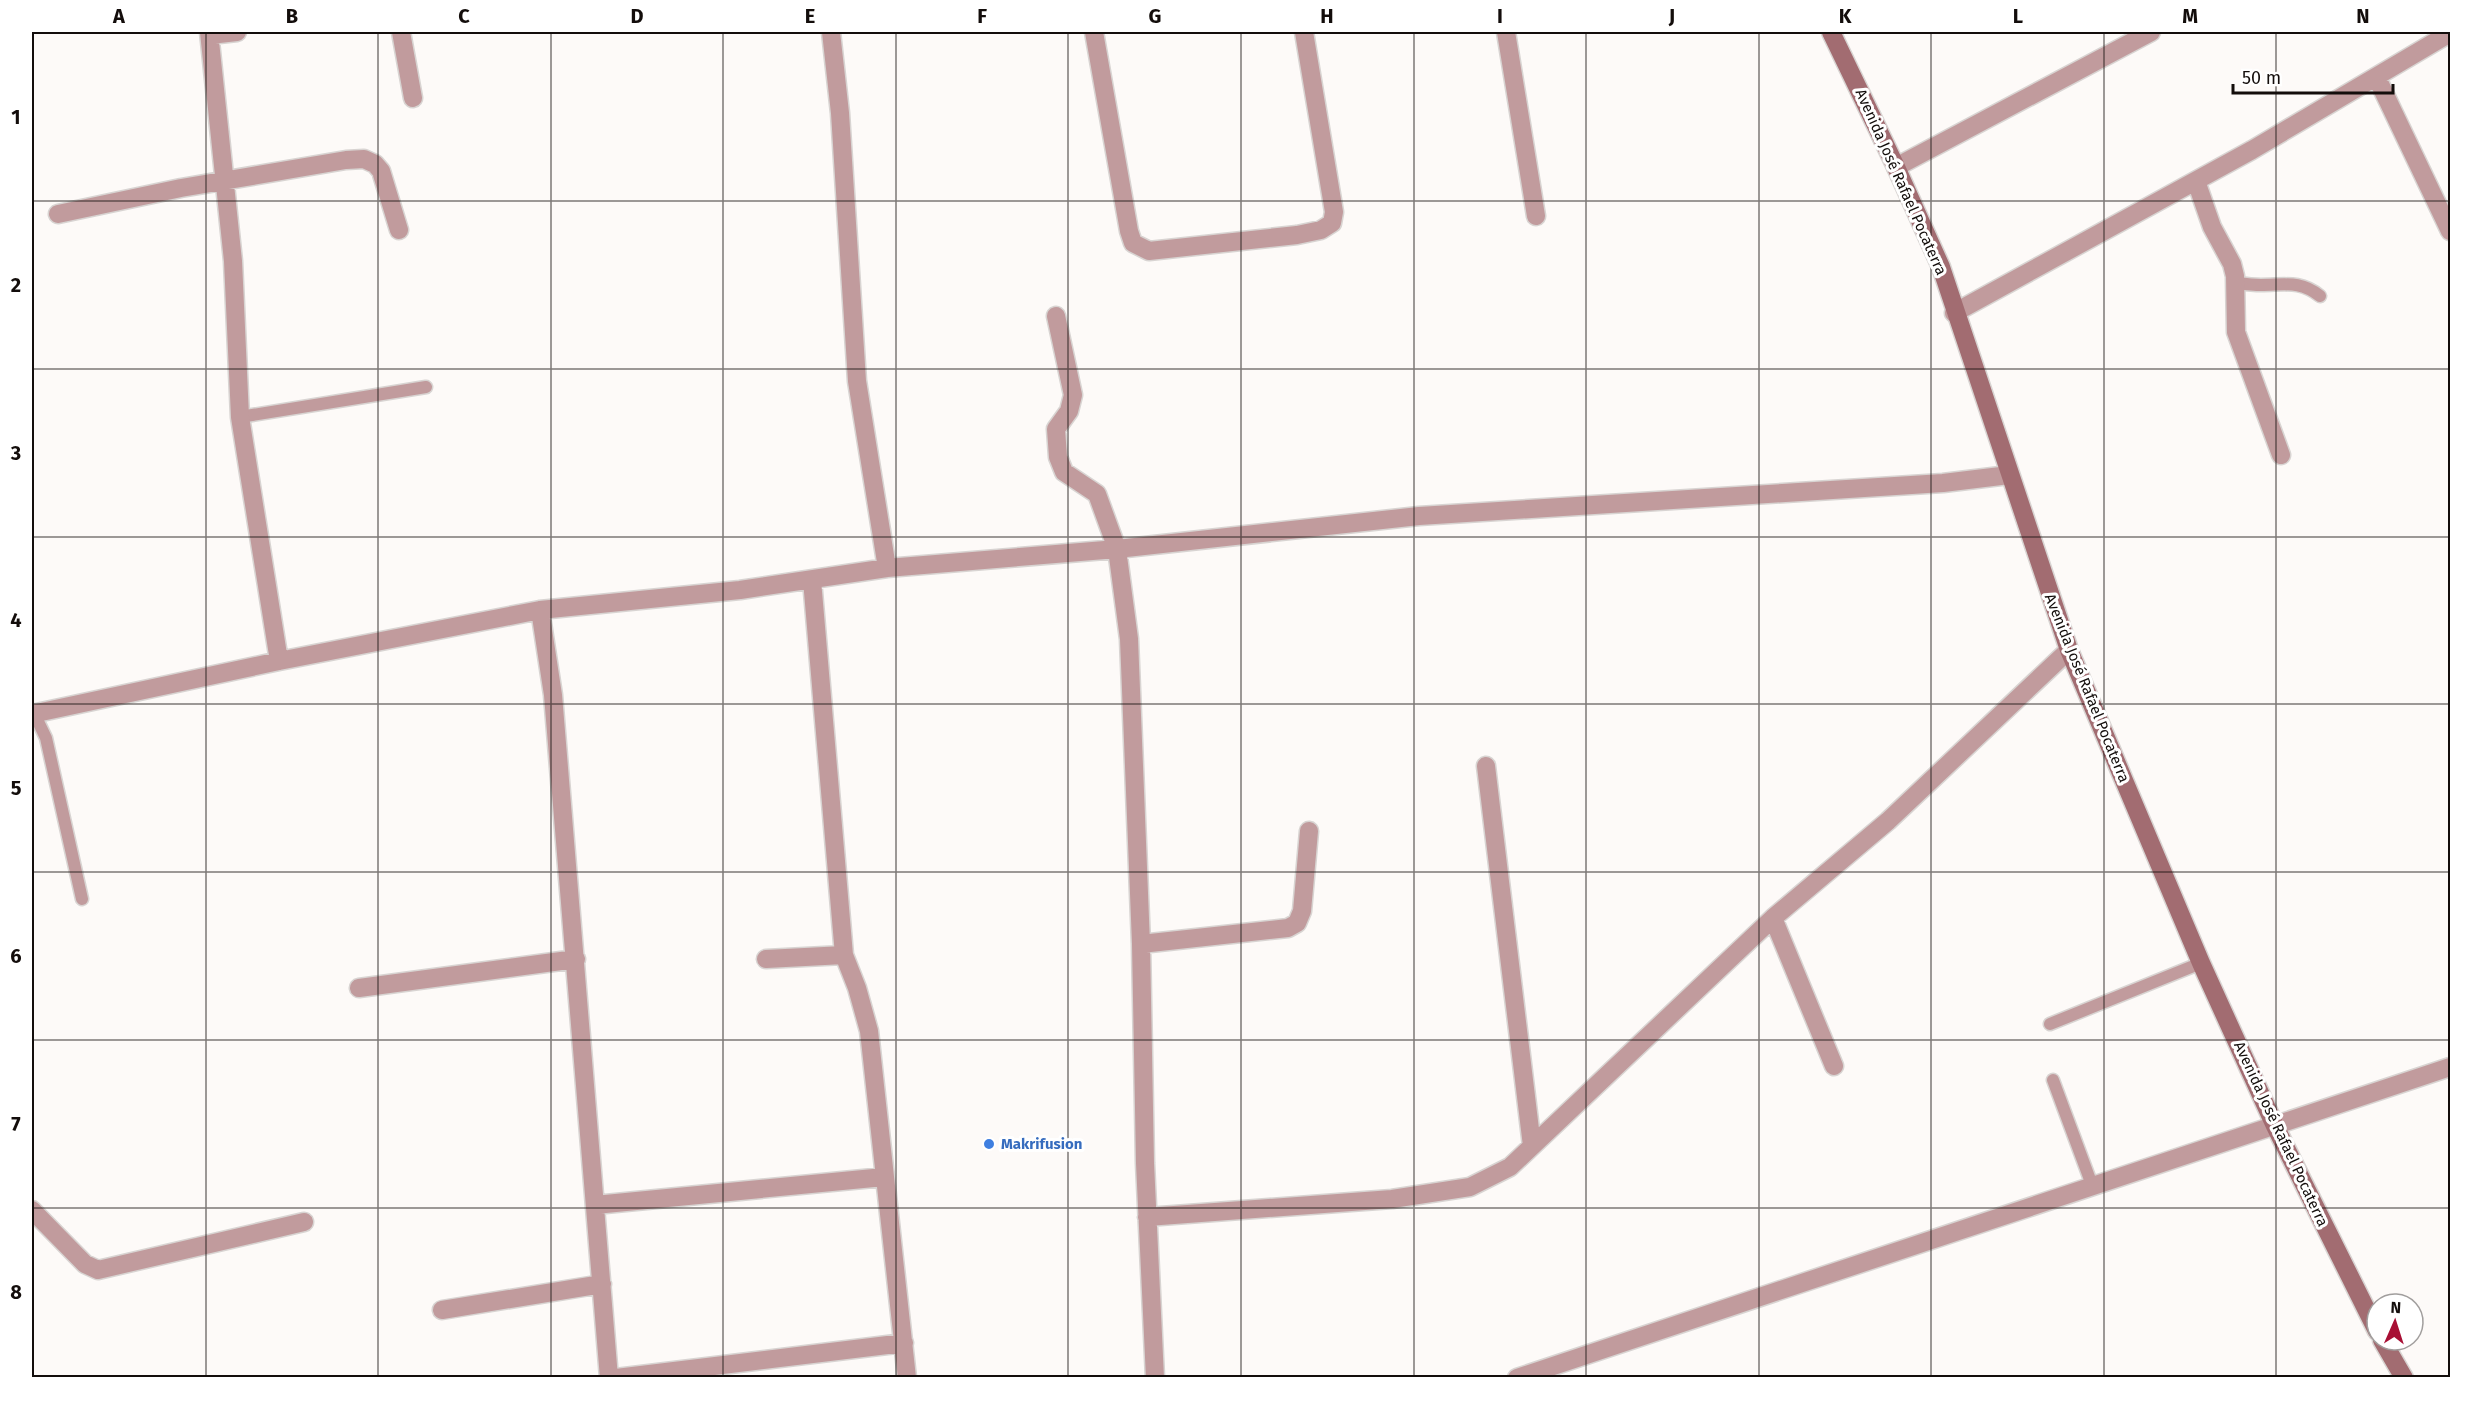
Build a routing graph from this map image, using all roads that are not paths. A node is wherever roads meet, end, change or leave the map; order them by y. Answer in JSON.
{"nodes":[{"id":1,"x":237,"y":32,"type":"edge"},
{"id":2,"x":401,"y":32,"type":"edge"},
{"id":3,"x":831,"y":32,"type":"edge"},
{"id":4,"x":1094,"y":32,"type":"edge"},
{"id":5,"x":1304,"y":32,"type":"edge"},
{"id":6,"x":1506,"y":32,"type":"edge"},
{"id":7,"x":1831,"y":32,"type":"edge"},
{"id":8,"x":2151,"y":32,"type":"edge"},
{"id":9,"x":209,"y":33,"type":"edge"},
{"id":10,"x":2451,"y":33,"type":"edge"},
{"id":11,"x":2377,"y":78,"type":"junction"},
{"id":12,"x":413,"y":98,"type":"dead end"},
{"id":13,"x":1896,"y":167,"type":"junction"},
{"id":14,"x":226,"y":181,"type":"junction"},
{"id":15,"x":2196,"y":181,"type":"junction"},
{"id":16,"x":58,"y":214,"type":"dead end"},
{"id":17,"x":1536,"y":216,"type":"dead end"},
{"id":18,"x":399,"y":230,"type":"dead end"},
{"id":19,"x":2451,"y":231,"type":"edge"},
{"id":20,"x":2237,"y":283,"type":"junction"},
{"id":21,"x":2320,"y":296,"type":"dead end"},
{"id":22,"x":1954,"y":313,"type":"junction"},
{"id":23,"x":1056,"y":316,"type":"dead end"},
{"id":24,"x":426,"y":387,"type":"dead end"},
{"id":25,"x":240,"y":417,"type":"junction"},
{"id":26,"x":2281,"y":455,"type":"dead end"},
{"id":27,"x":2009,"y":475,"type":"junction"},
{"id":28,"x":1117,"y":549,"type":"junction"},
{"id":29,"x":887,"y":568,"type":"junction"},
{"id":30,"x":812,"y":580,"type":"junction"},
{"id":31,"x":540,"y":610,"type":"junction"},
{"id":32,"x":2068,"y":650,"type":"junction"},
{"id":33,"x":279,"y":662,"type":"junction"},
{"id":34,"x":33,"y":714,"type":"edge"},
{"id":35,"x":1486,"y":766,"type":"dead end"},
{"id":36,"x":1309,"y":831,"type":"dead end"},
{"id":37,"x":82,"y":899,"type":"dead end"},
{"id":38,"x":1773,"y":918,"type":"junction"},
{"id":39,"x":1141,"y":944,"type":"junction"},
{"id":40,"x":844,"y":956,"type":"junction"},
{"id":41,"x":576,"y":959,"type":"junction"},
{"id":42,"x":766,"y":959,"type":"dead end"},
{"id":43,"x":2201,"y":963,"type":"junction"},
{"id":44,"x":359,"y":988,"type":"dead end"},
{"id":45,"x":2050,"y":1024,"type":"dead end"},
{"id":46,"x":1834,"y":1066,"type":"dead end"},
{"id":47,"x":2451,"y":1067,"type":"edge"},
{"id":48,"x":2053,"y":1080,"type":"dead end"},
{"id":49,"x":2275,"y":1126,"type":"junction"},
{"id":50,"x":1533,"y":1146,"type":"junction"},
{"id":51,"x":884,"y":1177,"type":"junction"},
{"id":52,"x":2092,"y":1185,"type":"junction"},
{"id":53,"x":595,"y":1205,"type":"junction"},
{"id":54,"x":32,"y":1210,"type":"edge"},
{"id":55,"x":1147,"y":1217,"type":"junction"},
{"id":56,"x":304,"y":1222,"type":"dead end"},
{"id":57,"x":602,"y":1284,"type":"junction"},
{"id":58,"x":2365,"y":1307,"type":"edge"},
{"id":59,"x":442,"y":1310,"type":"dead end"},
{"id":60,"x":904,"y":1343,"type":"junction"},
{"id":61,"x":2389,"y":1352,"type":"edge"},
{"id":62,"x":609,"y":1377,"type":"edge"},
{"id":63,"x":616,"y":1377,"type":"edge"},
{"id":64,"x":907,"y":1377,"type":"edge"},
{"id":65,"x":1155,"y":1377,"type":"edge"},
{"id":66,"x":1517,"y":1377,"type":"edge"},
{"id":67,"x":2404,"y":1377,"type":"edge"}],
"edges":[{"from":1,"to":9,"type":"street"},
{"from":2,"to":12,"type":"street"},
{"from":3,"to":29,"type":"street"},
{"from":4,"to":5,"type":"street"},
{"from":6,"to":17,"type":"street"},
{"from":7,"to":13,"type":"street","name":"Avenida José Rafael Pocaterra"},
{"from":8,"to":13,"type":"street"},
{"from":9,"to":14,"type":"street"},
{"from":10,"to":11,"type":"street"},
{"from":11,"to":15,"type":"street"},
{"from":11,"to":19,"type":"street"},
{"from":13,"to":22,"type":"street","name":"Avenida José Rafael Pocaterra"},
{"from":14,"to":16,"type":"street"},
{"from":14,"to":18,"type":"street"},
{"from":14,"to":25,"type":"street"},
{"from":15,"to":20,"type":"street"},
{"from":15,"to":22,"type":"street"},
{"from":20,"to":21,"type":"lane"},
{"from":20,"to":26,"type":"street"},
{"from":22,"to":27,"type":"street","name":"Avenida José Rafael Pocaterra"},
{"from":23,"to":28,"type":"street"},
{"from":24,"to":25,"type":"lane"},
{"from":25,"to":33,"type":"street"},
{"from":27,"to":28,"type":"street"},
{"from":27,"to":32,"type":"street","name":"Avenida José Rafael Pocaterra"},
{"from":28,"to":29,"type":"street"},
{"from":28,"to":39,"type":"street"},
{"from":29,"to":30,"type":"street"},
{"from":30,"to":31,"type":"street"},
{"from":30,"to":40,"type":"street"},
{"from":31,"to":33,"type":"street"},
{"from":31,"to":41,"type":"street"},
{"from":32,"to":38,"type":"street"},
{"from":32,"to":43,"type":"street","name":"Avenida José Rafael Pocaterra"},
{"from":33,"to":34,"type":"street"},
{"from":34,"to":37,"type":"lane"},
{"from":35,"to":50,"type":"street"},
{"from":36,"to":39,"type":"street"},
{"from":38,"to":46,"type":"street"},
{"from":38,"to":50,"type":"street"},
{"from":39,"to":55,"type":"street"},
{"from":40,"to":42,"type":"street"},
{"from":40,"to":51,"type":"street"},
{"from":41,"to":44,"type":"street"},
{"from":41,"to":53,"type":"street"},
{"from":43,"to":45,"type":"lane"},
{"from":43,"to":49,"type":"street","name":"Avenida José Rafael Pocaterra"},
{"from":47,"to":49,"type":"street"},
{"from":48,"to":52,"type":"lane"},
{"from":49,"to":52,"type":"street"},
{"from":49,"to":58,"type":"street","name":"Avenida José Rafael Pocaterra"},
{"from":50,"to":55,"type":"street"},
{"from":51,"to":53,"type":"street"},
{"from":51,"to":60,"type":"street"},
{"from":52,"to":66,"type":"street"},
{"from":53,"to":57,"type":"street"},
{"from":54,"to":56,"type":"street"},
{"from":55,"to":65,"type":"street"},
{"from":57,"to":59,"type":"street"},
{"from":57,"to":62,"type":"street"},
{"from":60,"to":63,"type":"street"},
{"from":60,"to":64,"type":"street"},
{"from":61,"to":67,"type":"street"}]}
